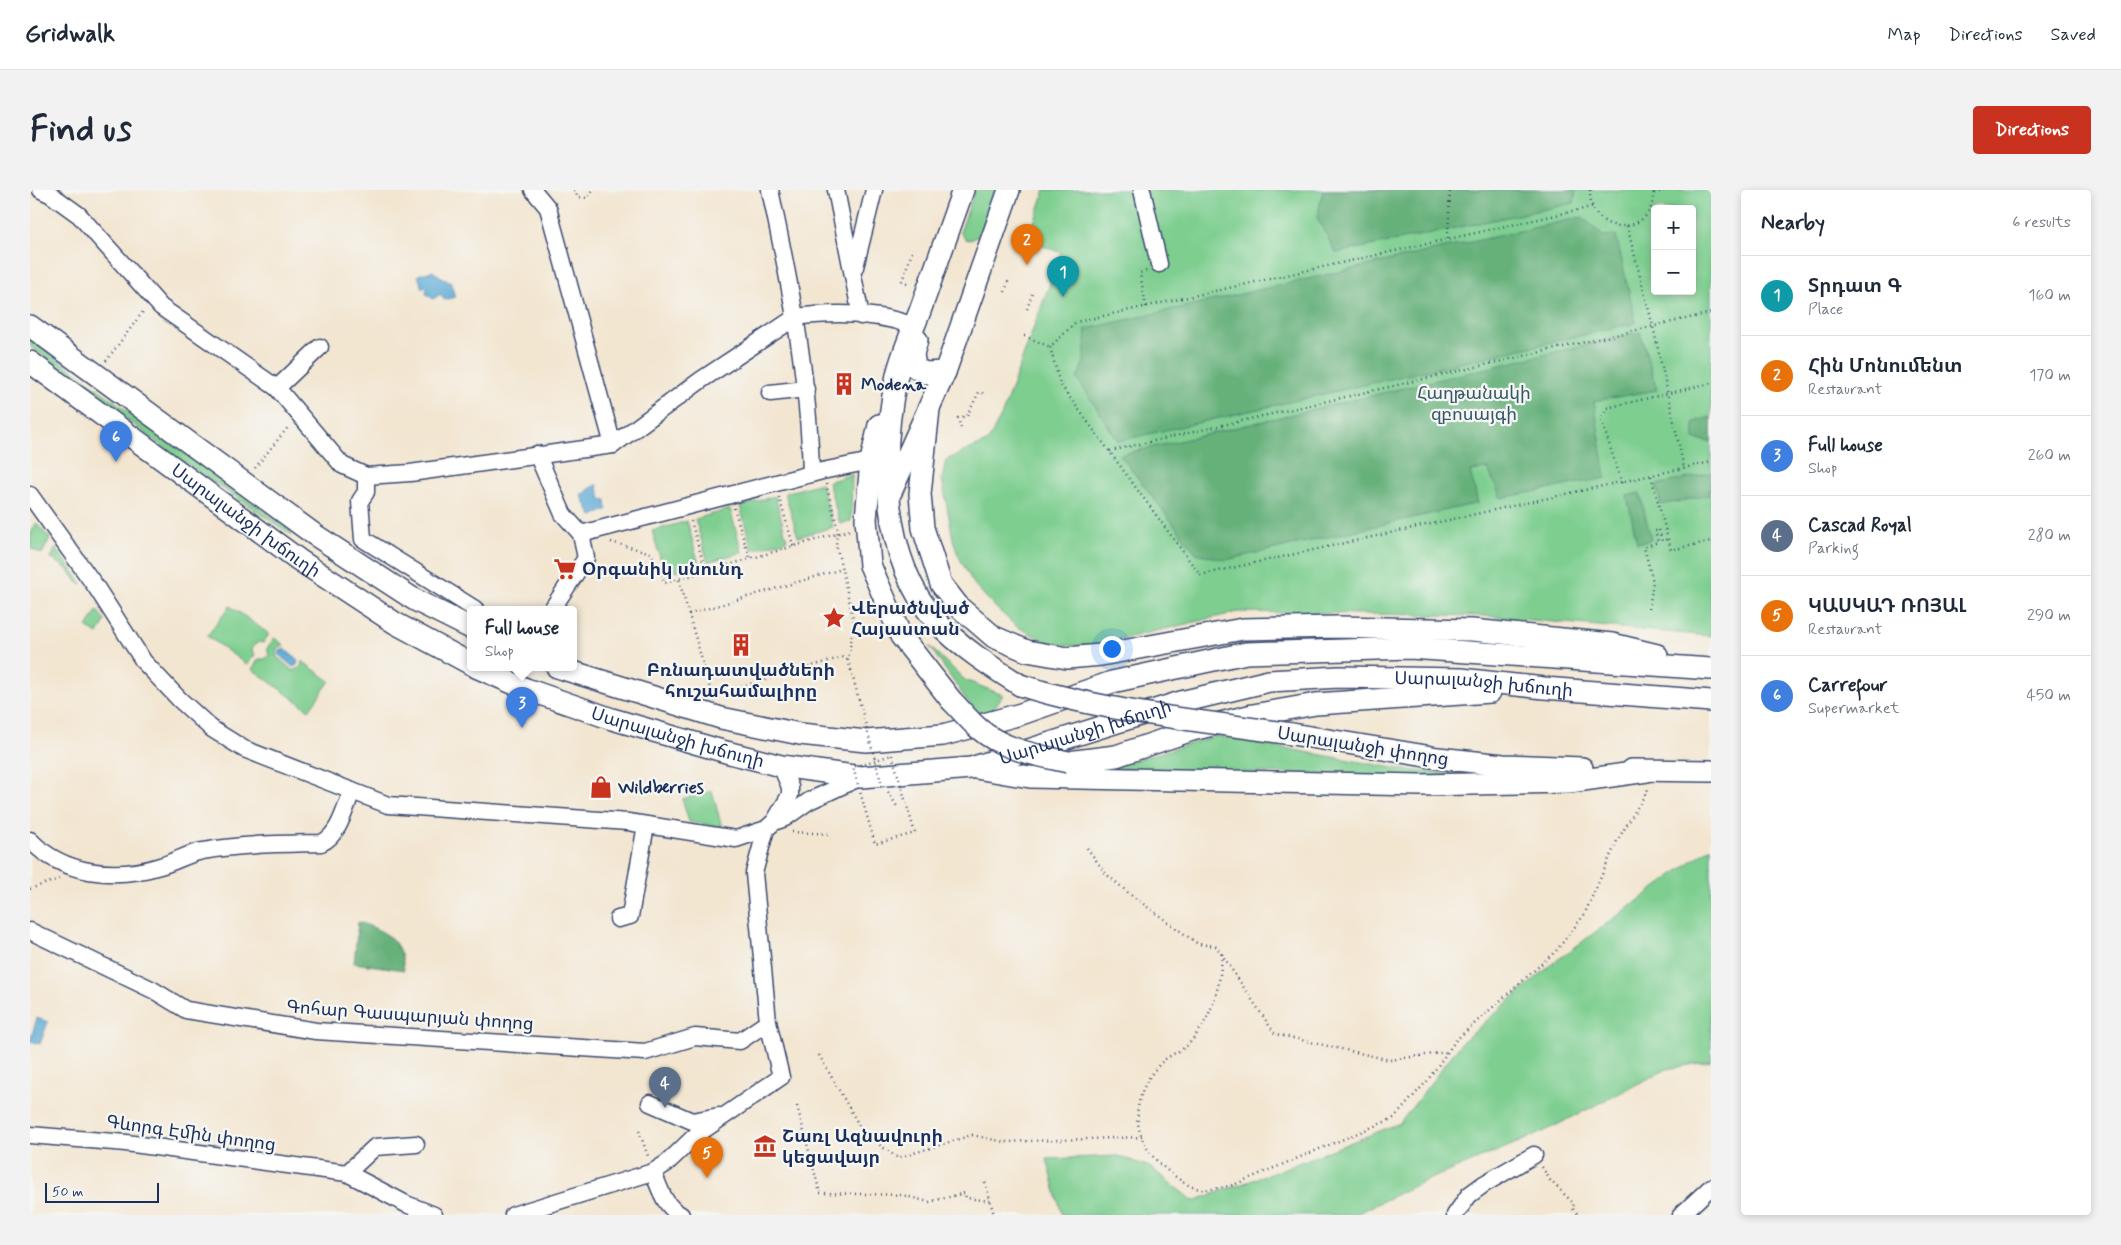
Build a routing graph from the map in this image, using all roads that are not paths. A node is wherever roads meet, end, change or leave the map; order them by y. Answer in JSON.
{"nodes":[{"id":1,"x":41,"y":190,"type":"edge"},
{"id":2,"x":533,"y":190,"type":"edge"},
{"id":3,"x":770,"y":190,"type":"edge"},
{"id":4,"x":836,"y":190,"type":"edge"},
{"id":5,"x":874,"y":190,"type":"edge"},
{"id":6,"x":963,"y":190,"type":"edge"},
{"id":7,"x":1009,"y":190,"type":"edge"},
{"id":8,"x":1142,"y":190,"type":"edge"},
{"id":9,"x":1159,"y":264,"type":"road end"},
{"id":10,"x":854,"y":272,"type":"junction"},
{"id":11,"x":933,"y":275,"type":"junction"},
{"id":12,"x":861,"y":316,"type":"junction"},
{"id":13,"x":796,"y":317,"type":"junction"},
{"id":14,"x":30,"y":326,"type":"edge"},
{"id":15,"x":914,"y":326,"type":"junction"},
{"id":16,"x":320,"y":347,"type":"dead end"},
{"id":17,"x":30,"y":362,"type":"edge"},
{"id":18,"x":945,"y":372,"type":"junction"},
{"id":19,"x":898,"y":374,"type":"junction"},
{"id":20,"x":277,"y":388,"type":"junction"},
{"id":21,"x":806,"y":389,"type":"junction"},
{"id":22,"x":770,"y":392,"type":"dead end"},
{"id":23,"x":929,"y":409,"type":"junction"},
{"id":24,"x":613,"y":445,"type":"junction"},
{"id":25,"x":537,"y":454,"type":"junction"},
{"id":26,"x":871,"y":461,"type":"junction"},
{"id":27,"x":817,"y":472,"type":"junction"},
{"id":28,"x":366,"y":476,"type":"junction"},
{"id":29,"x":30,"y":494,"type":"edge"},
{"id":30,"x":888,"y":496,"type":"junction"},
{"id":31,"x":581,"y":534,"type":"junction"},
{"id":32,"x":315,"y":535,"type":"junction"},
{"id":33,"x":298,"y":560,"type":"junction"},
{"id":34,"x":470,"y":606,"type":"edge"},
{"id":35,"x":554,"y":606,"type":"edge"},
{"id":36,"x":467,"y":626,"type":"edge"},
{"id":37,"x":467,"y":662,"type":"edge"},
{"id":38,"x":1711,"y":668,"type":"edge"},
{"id":39,"x":485,"y":671,"type":"edge"},
{"id":40,"x":570,"y":671,"type":"edge"},
{"id":41,"x":1544,"y":688,"type":"junction"},
{"id":42,"x":1711,"y":700,"type":"edge"},
{"id":43,"x":781,"y":766,"type":"junction"},
{"id":44,"x":971,"y":768,"type":"junction"},
{"id":45,"x":1653,"y":771,"type":"junction"},
{"id":46,"x":1711,"y":771,"type":"edge"},
{"id":47,"x":861,"y":777,"type":"junction"},
{"id":48,"x":352,"y":791,"type":"junction"},
{"id":49,"x":646,"y":825,"type":"junction"},
{"id":50,"x":770,"y":826,"type":"junction"},
{"id":51,"x":30,"y":840,"type":"edge"},
{"id":52,"x":618,"y":918,"type":"dead end"},
{"id":53,"x":30,"y":931,"type":"edge"},
{"id":54,"x":768,"y":1022,"type":"junction"},
{"id":55,"x":650,"y":1103,"type":"dead end"},
{"id":56,"x":726,"y":1114,"type":"junction"},
{"id":57,"x":30,"y":1135,"type":"edge"},
{"id":58,"x":416,"y":1144,"type":"dead end"},
{"id":59,"x":1534,"y":1155,"type":"road end"},
{"id":60,"x":654,"y":1172,"type":"junction"},
{"id":61,"x":347,"y":1173,"type":"junction"},
{"id":62,"x":1711,"y":1187,"type":"edge"},
{"id":63,"x":434,"y":1215,"type":"edge"},
{"id":64,"x":513,"y":1215,"type":"edge"},
{"id":65,"x":681,"y":1215,"type":"edge"},
{"id":66,"x":1455,"y":1215,"type":"edge"},
{"id":67,"x":1681,"y":1215,"type":"edge"}],
"edges":[{"from":1,"to":20,"type":"street"},
{"from":2,"to":24,"type":"street"},
{"from":3,"to":13,"type":"street"},
{"from":4,"to":10,"type":"street"},
{"from":5,"to":10,"type":"street"},
{"from":6,"to":11,"type":"main road"},
{"from":7,"to":18,"type":"main road"},
{"from":8,"to":9,"type":"street"},
{"from":10,"to":12,"type":"street"},
{"from":11,"to":15,"type":"main road"},
{"from":11,"to":18,"type":"main road"},
{"from":12,"to":13,"type":"street"},
{"from":12,"to":15,"type":"street"},
{"from":13,"to":21,"type":"street"},
{"from":13,"to":24,"type":"street"},
{"from":14,"to":32,"type":"main road","name":"Սարալանջի խճուղի"},
{"from":15,"to":19,"type":"main road"},
{"from":16,"to":20,"type":"street"},
{"from":17,"to":33,"type":"main road","name":"Սարալանջի խճուղի"},
{"from":18,"to":23,"type":"main road"},
{"from":19,"to":26,"type":"main road"},
{"from":19,"to":30,"type":"main road","name":"Սարալանջի փողոց"},
{"from":20,"to":28,"type":"street"},
{"from":21,"to":22,"type":"street"},
{"from":21,"to":27,"type":"street"},
{"from":23,"to":30,"type":"main road"},
{"from":23,"to":38,"type":"main road"},
{"from":24,"to":25,"type":"street"},
{"from":25,"to":28,"type":"street"},
{"from":25,"to":31,"type":"street"},
{"from":26,"to":27,"type":"street"},
{"from":26,"to":41,"type":"main road","bridge":true},
{"from":27,"to":31,"type":"street"},
{"from":28,"to":34,"type":"street"},
{"from":29,"to":48,"type":"street"},
{"from":30,"to":45,"type":"main road","name":"Սարալանջի փողոց","bridge":true},
{"from":31,"to":35,"type":"street"},
{"from":32,"to":33,"type":"main road"},
{"from":32,"to":36,"type":"main road","name":"Սարալանջի խճուղի"},
{"from":33,"to":37,"type":"main road","name":"Սարալանջի խճուղի"},
{"from":38,"to":40,"type":"main road","name":"Սարալանջի խճուղի"},
{"from":39,"to":43,"type":"main road","name":"Սարալանջի խճուղի"},
{"from":41,"to":42,"type":"main road","name":"Սարալանջի խճուղի"},
{"from":41,"to":44,"type":"main road","name":"Սարալանջի խճուղի"},
{"from":43,"to":47,"type":"main road","name":"Սարալանջի խճուղի"},
{"from":43,"to":50,"type":"street"},
{"from":44,"to":45,"type":"main road"},
{"from":44,"to":47,"type":"main road","name":"Սարալանջի խճուղի"},
{"from":45,"to":46,"type":"main road","name":"Սարալանջի փողոց"},
{"from":47,"to":50,"type":"street"},
{"from":48,"to":49,"type":"street"},
{"from":48,"to":51,"type":"street"},
{"from":49,"to":50,"type":"street"},
{"from":49,"to":52,"type":"street"},
{"from":50,"to":54,"type":"street"},
{"from":53,"to":54,"type":"street","name":"Գոհար Գասպարյան փողոց"},
{"from":54,"to":56,"type":"street"},
{"from":55,"to":56,"type":"street"},
{"from":56,"to":60,"type":"street"},
{"from":57,"to":61,"type":"street","name":"Գևորգ Էմին փողոց"},
{"from":58,"to":61,"type":"street"},
{"from":59,"to":66,"type":"street"},
{"from":60,"to":64,"type":"street"},
{"from":60,"to":65,"type":"street"},
{"from":61,"to":63,"type":"street","name":"Գևորգ Էմին փողոց"},
{"from":62,"to":67,"type":"street"}]}
